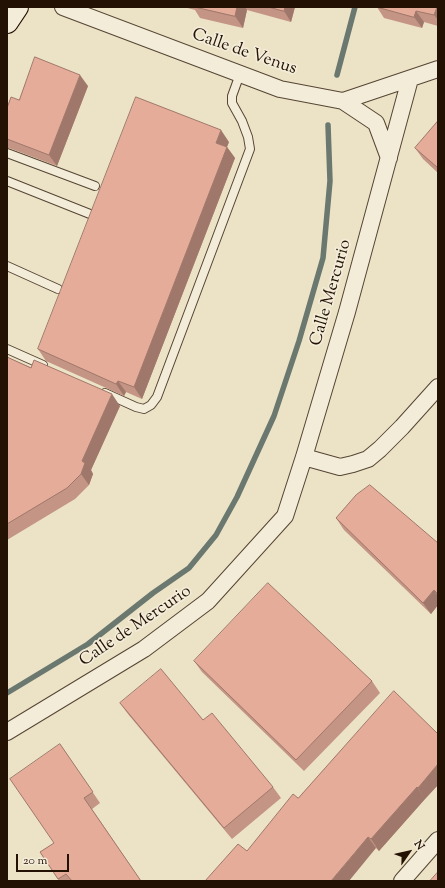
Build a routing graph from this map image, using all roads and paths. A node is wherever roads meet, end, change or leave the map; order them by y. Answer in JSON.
{"nodes":[{"id":1,"x":17,"y":7,"type":"edge"},
{"id":2,"x":63,"y":7,"type":"edge"},
{"id":3,"x":7,"y":22,"type":"edge"},
{"id":4,"x":438,"y":69,"type":"edge"},
{"id":5,"x":240,"y":74,"type":"junction"},
{"id":6,"x":410,"y":79,"type":"junction"},
{"id":7,"x":343,"y":101,"type":"junction"},
{"id":8,"x":7,"y":153,"type":"edge"},
{"id":9,"x":388,"y":158,"type":"junction"},
{"id":10,"x":7,"y":181,"type":"edge"},
{"id":11,"x":95,"y":186,"type":"dead end"},
{"id":12,"x":95,"y":216,"type":"edge"},
{"id":13,"x":7,"y":266,"type":"edge"},
{"id":14,"x":58,"y":289,"type":"dead end"},
{"id":15,"x":7,"y":349,"type":"edge"},
{"id":16,"x":50,"y":368,"type":"edge"},
{"id":17,"x":438,"y":387,"type":"edge"},
{"id":18,"x":100,"y":391,"type":"edge"},
{"id":19,"x":304,"y":457,"type":"junction"},
{"id":20,"x":285,"y":516,"type":"joint"},
{"id":21,"x":7,"y":732,"type":"edge"},
{"id":22,"x":438,"y":840,"type":"edge"},
{"id":23,"x":402,"y":881,"type":"edge"}],
"edges":[{"from":1,"to":3,"type":"street"},
{"from":2,"to":5,"type":"street","name":"Calle de Venus"},
{"from":4,"to":6,"type":"street","name":"Calle de Venus"},
{"from":5,"to":7,"type":"street","name":"Calle de Venus"},
{"from":5,"to":18,"type":"lane"},
{"from":6,"to":7,"type":"street","name":"Calle de Venus"},
{"from":6,"to":9,"type":"street","name":"Calle Mercurio"},
{"from":7,"to":9,"type":"street"},
{"from":8,"to":11,"type":"lane"},
{"from":9,"to":19,"type":"street","name":"Calle Mercurio"},
{"from":10,"to":12,"type":"lane"},
{"from":13,"to":14,"type":"lane"},
{"from":15,"to":16,"type":"lane"},
{"from":17,"to":19,"type":"street"},
{"from":19,"to":20,"type":"street","name":"Calle Mercurio"},
{"from":20,"to":21,"type":"street","name":"Calle de Mercurio"},
{"from":22,"to":23,"type":"street"}]}
